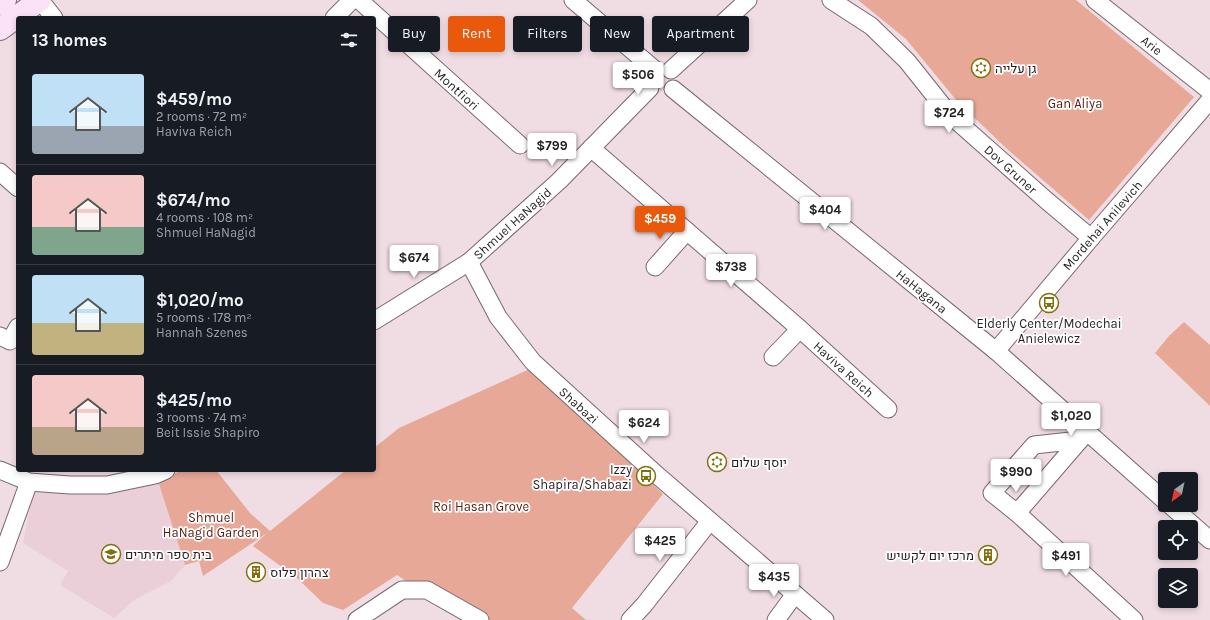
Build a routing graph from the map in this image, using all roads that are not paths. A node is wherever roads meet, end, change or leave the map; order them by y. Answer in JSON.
{"nodes":[{"id":1,"x":5,"y":0,"type":"edge"},
{"id":2,"x":40,"y":0,"type":"edge"},
{"id":3,"x":352,"y":0,"type":"edge"},
{"id":4,"x":359,"y":0,"type":"edge"},
{"id":5,"x":573,"y":0,"type":"edge"},
{"id":6,"x":748,"y":0,"type":"edge"},
{"id":7,"x":831,"y":0,"type":"edge"},
{"id":8,"x":1095,"y":0,"type":"edge"},
{"id":9,"x":0,"y":4,"type":"edge"},
{"id":10,"x":18,"y":16,"type":"edge"},
{"id":11,"x":52,"y":16,"type":"edge"},
{"id":12,"x":336,"y":16,"type":"edge"},
{"id":13,"x":16,"y":17,"type":"edge"},
{"id":14,"x":0,"y":29,"type":"edge"},
{"id":15,"x":654,"y":69,"type":"junction"},
{"id":16,"x":671,"y":70,"type":"junction"},
{"id":17,"x":650,"y":88,"type":"junction"},
{"id":18,"x":673,"y":89,"type":"junction"},
{"id":19,"x":1210,"y":91,"type":"edge"},
{"id":20,"x":1210,"y":100,"type":"edge"},
{"id":21,"x":520,"y":145,"type":"dead end"},
{"id":22,"x":591,"y":148,"type":"junction"},
{"id":23,"x":0,"y":172,"type":"edge"},
{"id":24,"x":16,"y":186,"type":"edge"},
{"id":25,"x":687,"y":231,"type":"junction"},
{"id":26,"x":1091,"y":238,"type":"junction"},
{"id":27,"x":469,"y":262,"type":"junction"},
{"id":28,"x":655,"y":267,"type":"dead end"},
{"id":29,"x":376,"y":320,"type":"edge"},
{"id":30,"x":800,"y":329,"type":"junction"},
{"id":31,"x":16,"y":331,"type":"edge"},
{"id":32,"x":0,"y":336,"type":"edge"},
{"id":33,"x":996,"y":351,"type":"junction"},
{"id":34,"x":773,"y":357,"type":"dead end"},
{"id":35,"x":888,"y":409,"type":"dead end"},
{"id":36,"x":1083,"y":436,"type":"junction"},
{"id":37,"x":0,"y":470,"type":"edge"},
{"id":38,"x":162,"y":472,"type":"edge"},
{"id":39,"x":29,"y":482,"type":"junction"},
{"id":40,"x":1158,"y":495,"type":"edge"},
{"id":41,"x":1178,"y":512,"type":"edge"},
{"id":42,"x":1018,"y":513,"type":"junction"},
{"id":43,"x":710,"y":521,"type":"junction"},
{"id":44,"x":1210,"y":540,"type":"edge"},
{"id":45,"x":0,"y":562,"type":"edge"},
{"id":46,"x":795,"y":594,"type":"junction"},
{"id":47,"x":357,"y":620,"type":"edge"},
{"id":48,"x":480,"y":620,"type":"edge"},
{"id":49,"x":630,"y":620,"type":"edge"},
{"id":50,"x":776,"y":620,"type":"edge"},
{"id":51,"x":824,"y":620,"type":"edge"},
{"id":52,"x":1134,"y":620,"type":"edge"}],
"edges":[{"from":1,"to":9,"type":"street"},
{"from":2,"to":10,"type":"street"},
{"from":2,"to":11,"type":"street"},
{"from":3,"to":12,"type":"street"},
{"from":4,"to":21,"type":"street","name":"Montfiori"},
{"from":5,"to":15,"type":"street"},
{"from":6,"to":16,"type":"street"},
{"from":7,"to":26,"type":"street","name":"Dov Gruner"},
{"from":8,"to":19,"type":"street","name":"Arie"},
{"from":13,"to":14,"type":"street"},
{"from":15,"to":16,"type":"street"},
{"from":15,"to":17,"type":"street"},
{"from":16,"to":18,"type":"street"},
{"from":17,"to":18,"type":"street"},
{"from":17,"to":22,"type":"street","name":"Shmuel HaNagid"},
{"from":18,"to":33,"type":"street","name":"HaHagana"},
{"from":20,"to":26,"type":"street","name":"Mordehai Anilevich"},
{"from":22,"to":25,"type":"street","name":"Haviva Reich"},
{"from":22,"to":27,"type":"street","name":"Shmuel HaNagid"},
{"from":23,"to":24,"type":"street"},
{"from":25,"to":28,"type":"street"},
{"from":25,"to":30,"type":"street","name":"Haviva Reich"},
{"from":26,"to":33,"type":"street","name":"Mordehai Anilevich"},
{"from":27,"to":29,"type":"street","name":"Shmuel HaNagid"},
{"from":27,"to":43,"type":"street","name":"Shabazi"},
{"from":30,"to":34,"type":"street"},
{"from":30,"to":35,"type":"street","name":"Haviva Reich"},
{"from":31,"to":32,"type":"street"},
{"from":33,"to":36,"type":"street","name":"HaHagana"},
{"from":36,"to":40,"type":"street","name":"HaHagana"},
{"from":36,"to":42,"type":"street"},
{"from":36,"to":42,"type":"street"},
{"from":37,"to":39,"type":"street"},
{"from":38,"to":39,"type":"street"},
{"from":39,"to":45,"type":"street"},
{"from":41,"to":44,"type":"street"},
{"from":42,"to":52,"type":"street"},
{"from":43,"to":46,"type":"street","name":"Shabazi"},
{"from":43,"to":49,"type":"street"},
{"from":46,"to":50,"type":"street"},
{"from":46,"to":51,"type":"street","name":"Shabazi"},
{"from":47,"to":48,"type":"street"}]}
